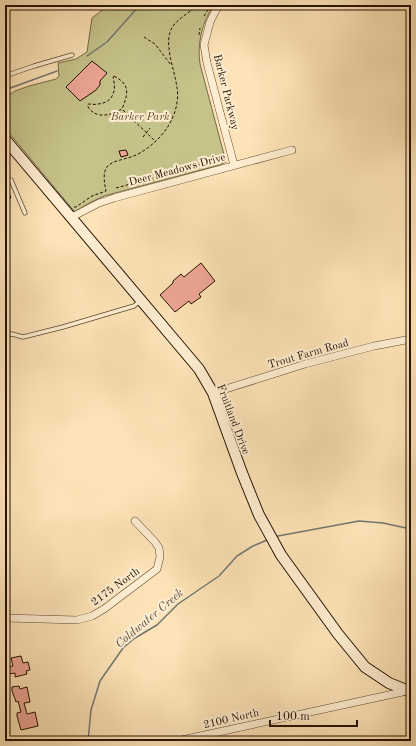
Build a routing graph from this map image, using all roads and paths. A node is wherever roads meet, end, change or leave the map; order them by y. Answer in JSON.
{"nodes":[{"id":1,"x":199,"y":5,"type":"edge"},
{"id":2,"x":211,"y":5,"type":"edge"},
{"id":3,"x":221,"y":5,"type":"edge"},
{"id":4,"x":204,"y":16,"type":"dead end"},
{"id":5,"x":200,"y":28,"type":"dead end"},
{"id":6,"x":144,"y":37,"type":"dead end"},
{"id":7,"x":199,"y":38,"type":"dead end"},
{"id":8,"x":72,"y":55,"type":"dead end"},
{"id":9,"x":172,"y":66,"type":"junction"},
{"id":10,"x":5,"y":76,"type":"edge"},
{"id":11,"x":122,"y":110,"type":"junction"},
{"id":12,"x":5,"y":126,"type":"edge"},
{"id":13,"x":150,"y":128,"type":"dead end"},
{"id":14,"x":147,"y":132,"type":"junction"},
{"id":15,"x":8,"y":136,"type":"edge"},
{"id":16,"x":143,"y":137,"type":"dead end"},
{"id":17,"x":156,"y":141,"type":"junction"},
{"id":18,"x":292,"y":150,"type":"dead end"},
{"id":19,"x":225,"y":158,"type":"dead end"},
{"id":20,"x":234,"y":165,"type":"junction"},
{"id":21,"x":5,"y":178,"type":"edge"},
{"id":22,"x":116,"y":188,"type":"dead end"},
{"id":23,"x":73,"y":212,"type":"junction"},
{"id":24,"x":25,"y":213,"type":"dead end"},
{"id":25,"x":141,"y":300,"type":"junction"},
{"id":26,"x":5,"y":336,"type":"edge"},
{"id":27,"x":411,"y":339,"type":"edge"},
{"id":28,"x":213,"y":393,"type":"junction"},
{"id":29,"x":135,"y":521,"type":"dead end"},
{"id":30,"x":5,"y":618,"type":"edge"},
{"id":31,"x":410,"y":691,"type":"edge"},
{"id":32,"x":5,"y":730,"type":"edge"},
{"id":33,"x":8,"y":741,"type":"edge"},
{"id":34,"x":177,"y":741,"type":"edge"}],
"edges":[{"from":1,"to":9,"type":"path"},
{"from":2,"to":4,"type":"path"},
{"from":3,"to":20,"type":"street","name":"Barker Parkway"},
{"from":5,"to":7,"type":"path"},
{"from":6,"to":9,"type":"path"},
{"from":8,"to":10,"type":"lane"},
{"from":9,"to":17,"type":"path"},
{"from":11,"to":11,"type":"path"},
{"from":11,"to":14,"type":"path"},
{"from":12,"to":15,"type":"path"},
{"from":13,"to":14,"type":"path"},
{"from":14,"to":16,"type":"path"},
{"from":14,"to":17,"type":"path"},
{"from":15,"to":23,"type":"street","name":"Fruitland Drive"},
{"from":17,"to":23,"type":"path"},
{"from":18,"to":20,"type":"street","name":"Deer Meadows Drive"},
{"from":19,"to":22,"type":"path"},
{"from":20,"to":23,"type":"street","name":"Deer Meadows Drive"},
{"from":21,"to":24,"type":"lane"},
{"from":23,"to":25,"type":"street","name":"Fruitland Drive"},
{"from":25,"to":26,"type":"lane"},
{"from":25,"to":28,"type":"street","name":"Fruitland Drive"},
{"from":27,"to":28,"type":"street","name":"Trout Farm Road"},
{"from":28,"to":31,"type":"street","name":"Fruitland Drive"},
{"from":29,"to":30,"type":"street","name":"2175 North"},
{"from":31,"to":34,"type":"street","name":"2100 North"},
{"from":32,"to":33,"type":"street"}]}
